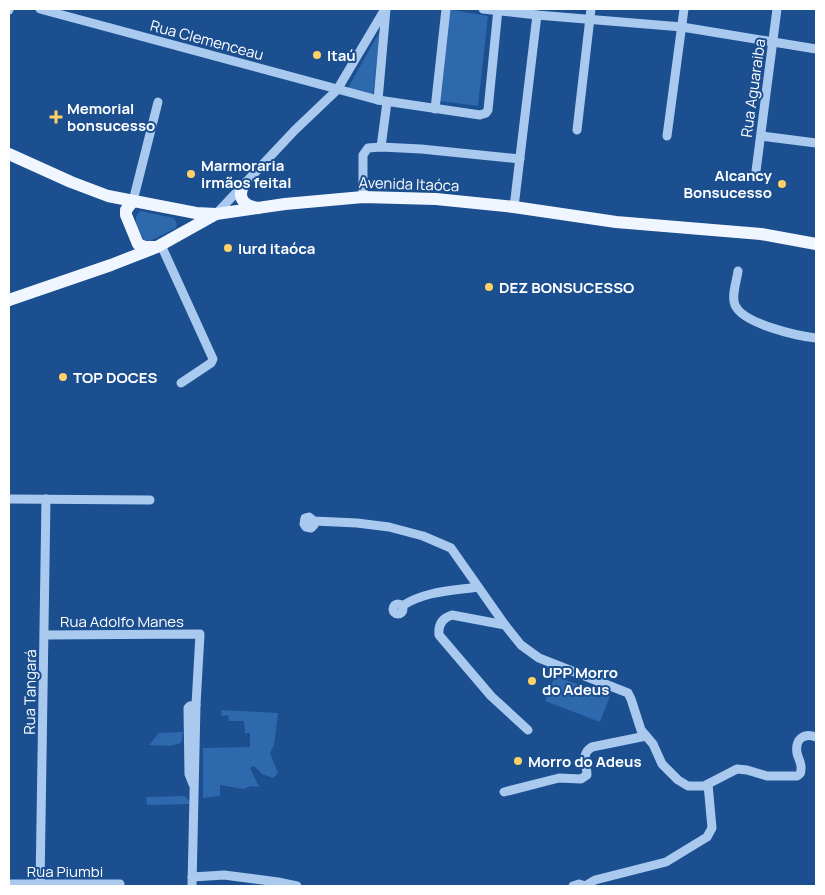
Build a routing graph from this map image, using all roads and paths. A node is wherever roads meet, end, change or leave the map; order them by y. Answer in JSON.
{"nodes":[{"id":1,"x":40,"y":9,"type":"edge"},
{"id":2,"x":386,"y":9,"type":"edge"},
{"id":3,"x":446,"y":9,"type":"edge"},
{"id":4,"x":483,"y":9,"type":"edge"},
{"id":5,"x":591,"y":9,"type":"edge"},
{"id":6,"x":684,"y":9,"type":"edge"},
{"id":7,"x":778,"y":9,"type":"edge"},
{"id":8,"x":498,"y":10,"type":"edge"},
{"id":9,"x":537,"y":15,"type":"junction"},
{"id":10,"x":590,"y":19,"type":"junction"},
{"id":11,"x":682,"y":27,"type":"junction"},
{"id":12,"x":774,"y":41,"type":"junction"},
{"id":13,"x":816,"y":49,"type":"edge"},
{"id":14,"x":337,"y":90,"type":"junction"},
{"id":15,"x":383,"y":101,"type":"junction"},
{"id":16,"x":158,"y":102,"type":"dead end"},
{"id":17,"x":435,"y":109,"type":"junction"},
{"id":18,"x":578,"y":130,"type":"dead end"},
{"id":19,"x":667,"y":136,"type":"dead end"},
{"id":20,"x":761,"y":136,"type":"junction"},
{"id":21,"x":816,"y":143,"type":"edge"},
{"id":22,"x":381,"y":146,"type":"junction"},
{"id":23,"x":9,"y":154,"type":"edge"},
{"id":24,"x":520,"y":159,"type":"junction"},
{"id":25,"x":756,"y":172,"type":"dead end"},
{"id":26,"x":243,"y":186,"type":"junction"},
{"id":27,"x":363,"y":197,"type":"junction"},
{"id":28,"x":133,"y":201,"type":"junction"},
{"id":29,"x":514,"y":207,"type":"junction"},
{"id":30,"x":258,"y":208,"type":"junction"},
{"id":31,"x":216,"y":214,"type":"junction"},
{"id":32,"x":816,"y":244,"type":"edge"},
{"id":33,"x":159,"y":246,"type":"junction"},
{"id":34,"x":738,"y":271,"type":"dead end"},
{"id":35,"x":9,"y":300,"type":"edge"},
{"id":36,"x":816,"y":338,"type":"edge"},
{"id":37,"x":181,"y":383,"type":"dead end"},
{"id":38,"x":9,"y":499,"type":"edge"},
{"id":39,"x":46,"y":499,"type":"junction"},
{"id":40,"x":150,"y":500,"type":"dead end"},
{"id":41,"x":314,"y":521,"type":"dead end"},
{"id":42,"x":478,"y":587,"type":"junction"},
{"id":43,"x":402,"y":606,"type":"dead end"},
{"id":44,"x":505,"y":625,"type":"junction"},
{"id":45,"x":45,"y":635,"type":"junction"},
{"id":46,"x":528,"y":730,"type":"dead end"},
{"id":47,"x":646,"y":736,"type":"junction"},
{"id":48,"x":816,"y":736,"type":"edge"},
{"id":49,"x":708,"y":784,"type":"junction"},
{"id":50,"x":504,"y":792,"type":"dead end"},
{"id":51,"x":192,"y":882,"type":"edge"},
{"id":52,"x":9,"y":884,"type":"edge"},
{"id":53,"x":120,"y":884,"type":"dead end"},
{"id":54,"x":40,"y":886,"type":"edge"},
{"id":55,"x":297,"y":886,"type":"edge"},
{"id":56,"x":573,"y":886,"type":"edge"},
{"id":57,"x":585,"y":886,"type":"edge"}],
"edges":[{"from":1,"to":14,"type":"street","name":"Rua Clemenceau"},
{"from":2,"to":14,"type":"street"},
{"from":2,"to":15,"type":"street"},
{"from":3,"to":17,"type":"street"},
{"from":4,"to":8,"type":"street"},
{"from":5,"to":10,"type":"street"},
{"from":6,"to":11,"type":"street"},
{"from":7,"to":12,"type":"street","name":"Rua Aguaraiba"},
{"from":8,"to":9,"type":"street"},
{"from":8,"to":17,"type":"street","name":"Rua Clemenceau"},
{"from":9,"to":10,"type":"street"},
{"from":9,"to":24,"type":"street"},
{"from":10,"to":11,"type":"street"},
{"from":10,"to":18,"type":"street"},
{"from":11,"to":12,"type":"street"},
{"from":11,"to":19,"type":"street"},
{"from":12,"to":13,"type":"street"},
{"from":12,"to":20,"type":"street","name":"Rua Aguaraiba"},
{"from":14,"to":15,"type":"street","name":"Rua Clemenceau"},
{"from":14,"to":26,"type":"street"},
{"from":15,"to":17,"type":"street","name":"Rua Clemenceau"},
{"from":15,"to":22,"type":"street"},
{"from":16,"to":28,"type":"street"},
{"from":20,"to":21,"type":"street"},
{"from":20,"to":25,"type":"street","name":"Rua Aguaraiba"},
{"from":22,"to":24,"type":"street"},
{"from":22,"to":27,"type":"street"},
{"from":23,"to":28,"type":"main road","name":"Avenida Itaóca"},
{"from":24,"to":29,"type":"street"},
{"from":26,"to":30,"type":"main road"},
{"from":26,"to":31,"type":"street"},
{"from":27,"to":29,"type":"main road","name":"Avenida Itaóca"},
{"from":27,"to":30,"type":"main road","name":"Avenida Itaóca"},
{"from":28,"to":31,"type":"main road","name":"Avenida Itaóca"},
{"from":28,"to":33,"type":"main road"},
{"from":29,"to":32,"type":"main road","name":"Avenida Itaóca"},
{"from":30,"to":31,"type":"main road","name":"Avenida Itaóca"},
{"from":31,"to":33,"type":"main road"},
{"from":33,"to":35,"type":"main road"},
{"from":33,"to":37,"type":"street"},
{"from":34,"to":36,"type":"street"},
{"from":38,"to":39,"type":"street"},
{"from":39,"to":40,"type":"street"},
{"from":39,"to":45,"type":"street","name":"Rua Tangará"},
{"from":41,"to":42,"type":"street"},
{"from":42,"to":43,"type":"street"},
{"from":42,"to":44,"type":"street"},
{"from":44,"to":46,"type":"street"},
{"from":44,"to":47,"type":"street"},
{"from":45,"to":51,"type":"street","name":"Rua Adolfo Manes"},
{"from":45,"to":54,"type":"street","name":"Rua Tangará"},
{"from":47,"to":49,"type":"street"},
{"from":47,"to":50,"type":"street"},
{"from":48,"to":49,"type":"street"},
{"from":49,"to":57,"type":"street"},
{"from":51,"to":55,"type":"street"},
{"from":52,"to":54,"type":"street","name":"Rua Piumbi"},
{"from":53,"to":54,"type":"street","name":"Rua Piumbi"},
{"from":56,"to":57,"type":"street"}]}
